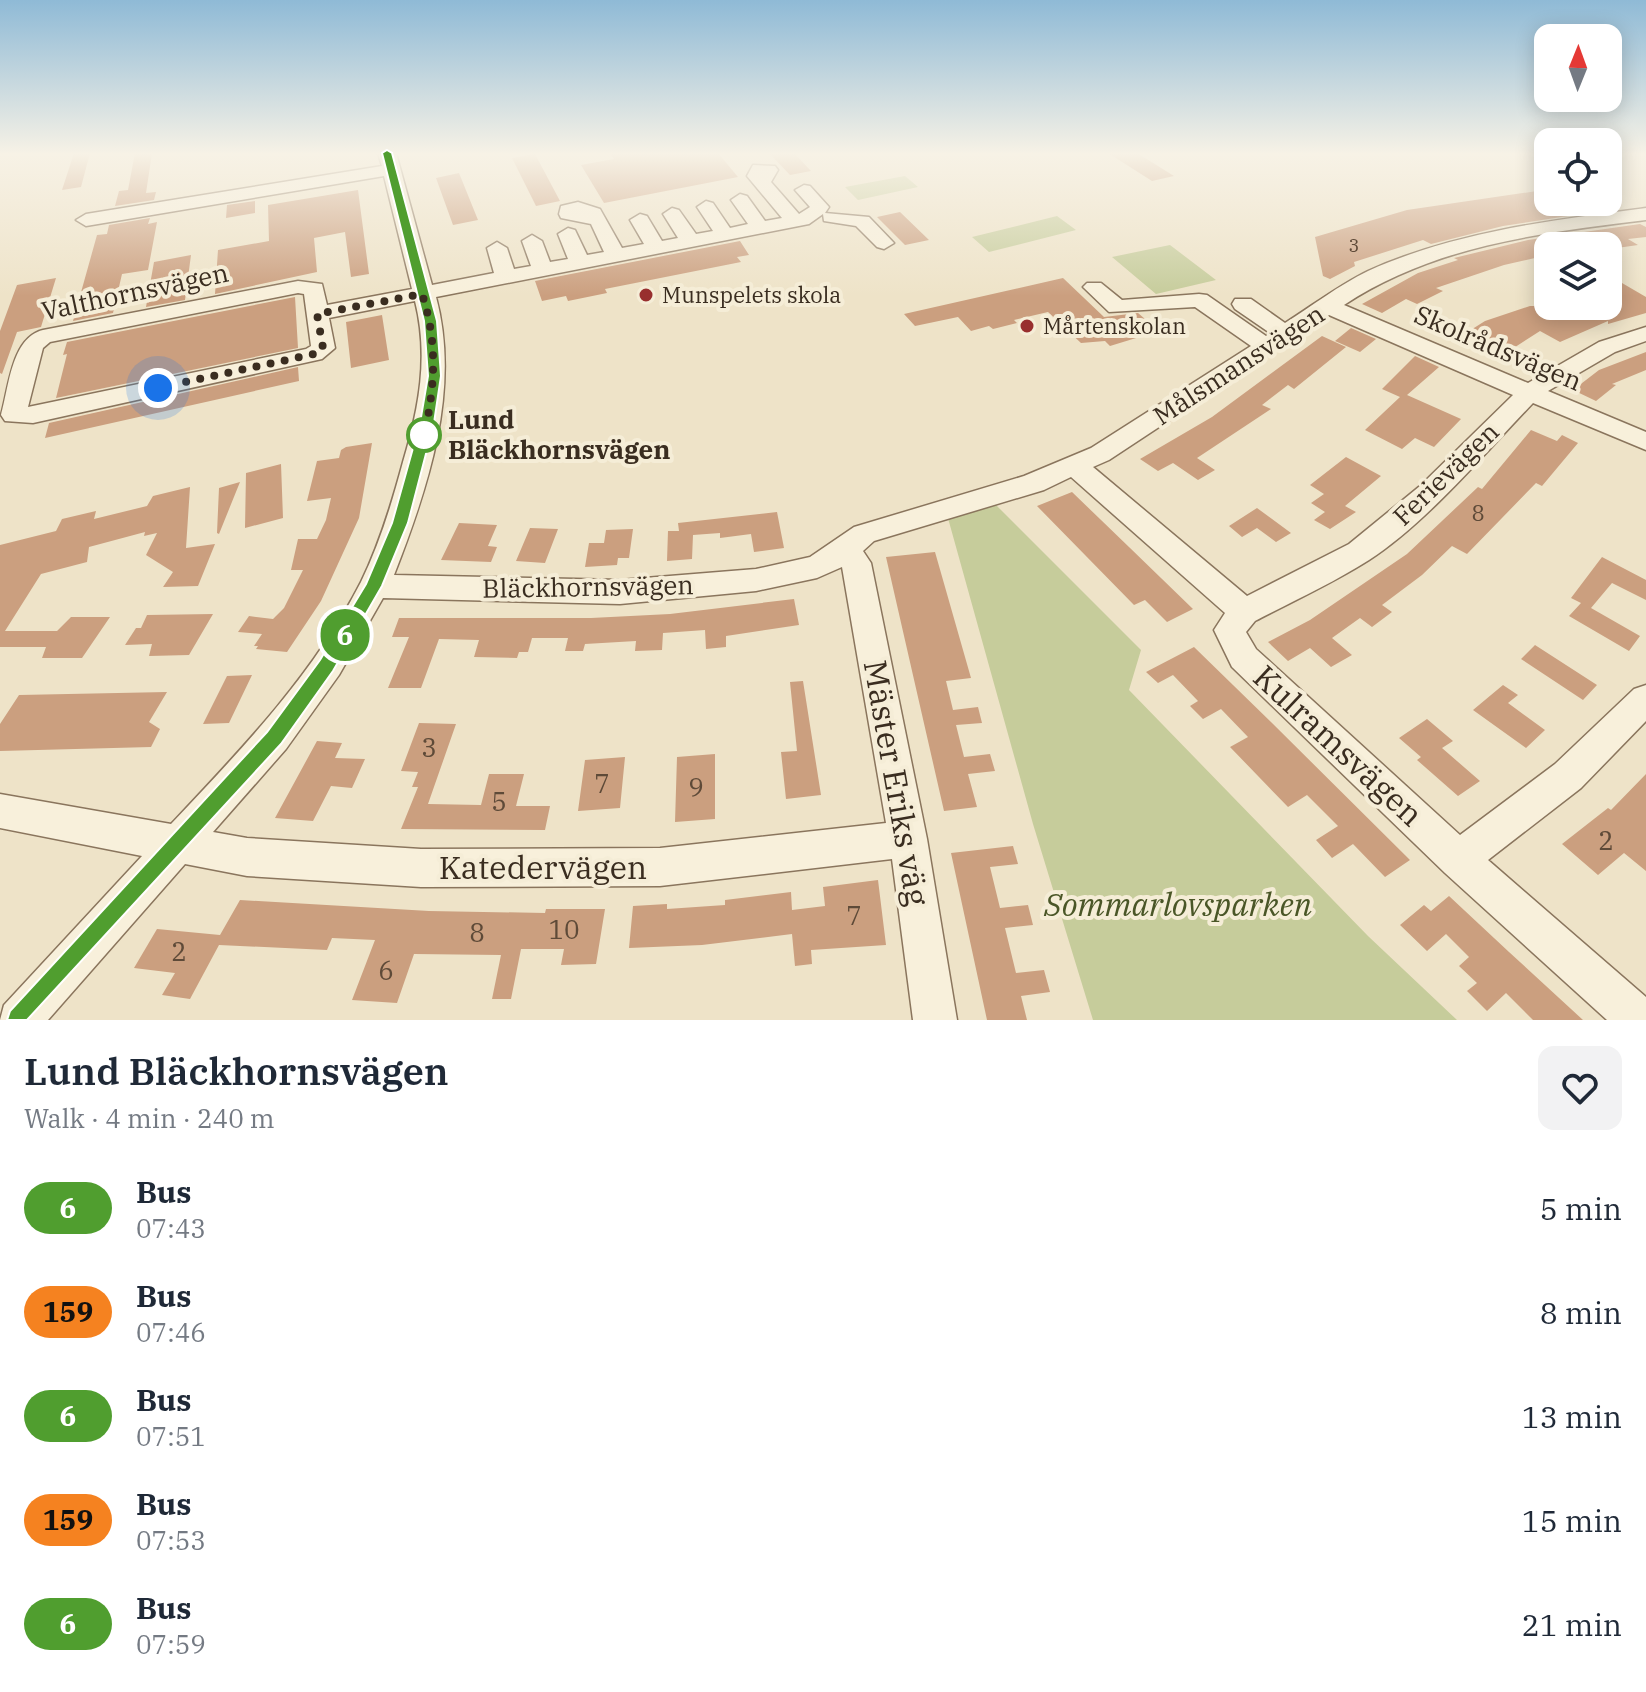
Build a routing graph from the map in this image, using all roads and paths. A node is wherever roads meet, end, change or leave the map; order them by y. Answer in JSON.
{"nodes":[{"id":1,"x":740,"y":200,"type":"dead end"},
{"id":2,"x":187,"y":201,"type":"edge"},
{"id":3,"x":398,"y":201,"type":"edge"},
{"id":4,"x":782,"y":201,"type":"edge"},
{"id":5,"x":814,"y":201,"type":"edge"},
{"id":6,"x":1623,"y":201,"type":"edge"},
{"id":7,"x":706,"y":207,"type":"dead end"},
{"id":8,"x":672,"y":214,"type":"dead end"},
{"id":9,"x":1646,"y":214,"type":"edge"},
{"id":10,"x":831,"y":217,"type":"dead end"},
{"id":11,"x":801,"y":218,"type":"junction"},
{"id":12,"x":598,"y":219,"type":"dead end"},
{"id":13,"x":86,"y":220,"type":"dead end"},
{"id":14,"x":640,"y":220,"type":"dead end"},
{"id":15,"x":759,"y":226,"type":"junction"},
{"id":16,"x":724,"y":233,"type":"junction"},
{"id":17,"x":568,"y":234,"type":"dead end"},
{"id":18,"x":690,"y":240,"type":"junction"},
{"id":19,"x":532,"y":241,"type":"dead end"},
{"id":20,"x":884,"y":243,"type":"dead end"},
{"id":21,"x":656,"y":247,"type":"junction"},
{"id":22,"x":497,"y":248,"type":"dead end"},
{"id":23,"x":615,"y":255,"type":"junction"},
{"id":24,"x":580,"y":262,"type":"junction"},
{"id":25,"x":543,"y":270,"type":"junction"},
{"id":26,"x":506,"y":277,"type":"junction"},
{"id":27,"x":1094,"y":287,"type":"dead end"},
{"id":28,"x":422,"y":294,"type":"junction"},
{"id":29,"x":1243,"y":304,"type":"dead end"},
{"id":30,"x":1327,"y":306,"type":"junction"},
{"id":31,"x":317,"y":314,"type":"junction"},
{"id":32,"x":1646,"y":334,"type":"edge"},
{"id":33,"x":1275,"y":339,"type":"junction"},
{"id":34,"x":1531,"y":391,"type":"junction"},
{"id":35,"x":1646,"y":442,"type":"edge"},
{"id":36,"x":1075,"y":466,"type":"junction"},
{"id":37,"x":844,"y":550,"type":"junction"},
{"id":38,"x":374,"y":586,"type":"junction"},
{"id":39,"x":1244,"y":612,"type":"junction"},
{"id":40,"x":1646,"y":699,"type":"edge"},
{"id":41,"x":0,"y":811,"type":"edge"},
{"id":42,"x":908,"y":839,"type":"junction"},
{"id":43,"x":179,"y":844,"type":"junction"},
{"id":44,"x":1459,"y":860,"type":"junction"},
{"id":45,"x":19,"y":1020,"type":"edge"},
{"id":46,"x":935,"y":1020,"type":"edge"},
{"id":47,"x":1639,"y":1020,"type":"edge"}],
"edges":[{"from":1,"to":15,"type":"street"},
{"from":2,"to":13,"type":"street"},
{"from":3,"to":28,"type":"street"},
{"from":4,"to":11,"type":"street"},
{"from":5,"to":11,"type":"street"},
{"from":6,"to":9,"type":"street"},
{"from":7,"to":16,"type":"street"},
{"from":8,"to":18,"type":"street"},
{"from":9,"to":30,"type":"street","name":"Målsmansvägen"},
{"from":10,"to":20,"type":"street"},
{"from":11,"to":15,"type":"street"},
{"from":12,"to":23,"type":"street"},
{"from":14,"to":21,"type":"street"},
{"from":15,"to":16,"type":"street"},
{"from":16,"to":18,"type":"street"},
{"from":17,"to":24,"type":"street"},
{"from":18,"to":21,"type":"street"},
{"from":19,"to":25,"type":"street"},
{"from":21,"to":23,"type":"street"},
{"from":22,"to":26,"type":"street"},
{"from":23,"to":24,"type":"street"},
{"from":24,"to":25,"type":"street"},
{"from":25,"to":26,"type":"street"},
{"from":26,"to":28,"type":"street"},
{"from":27,"to":33,"type":"street"},
{"from":28,"to":31,"type":"street"},
{"from":28,"to":38,"type":"street"},
{"from":29,"to":33,"type":"street"},
{"from":30,"to":33,"type":"street","name":"Målsmansvägen"},
{"from":30,"to":34,"type":"street","name":"Skolrådsvägen"},
{"from":31,"to":31,"type":"street","name":"Valthornsvägen"},
{"from":32,"to":34,"type":"street","name":"Ferievägen"},
{"from":33,"to":36,"type":"street","name":"Målsmansvägen"},
{"from":34,"to":35,"type":"street","name":"Skolrådsvägen"},
{"from":34,"to":39,"type":"street","name":"Ferievägen"},
{"from":36,"to":37,"type":"street","name":"Målsmansvägen"},
{"from":36,"to":39,"type":"street"},
{"from":37,"to":38,"type":"street","name":"Bläckhornsvägen"},
{"from":37,"to":42,"type":"street","name":"Mäster Eriks väg"},
{"from":38,"to":43,"type":"street"},
{"from":39,"to":44,"type":"street","name":"Kulramsvägen"},
{"from":40,"to":44,"type":"street"},
{"from":41,"to":43,"type":"street","name":"Katedervägen"},
{"from":42,"to":43,"type":"street","name":"Katedervägen"},
{"from":42,"to":46,"type":"street","name":"Mäster Eriks väg"},
{"from":43,"to":45,"type":"street"},
{"from":44,"to":47,"type":"street","name":"Kulramsvägen"}]}
